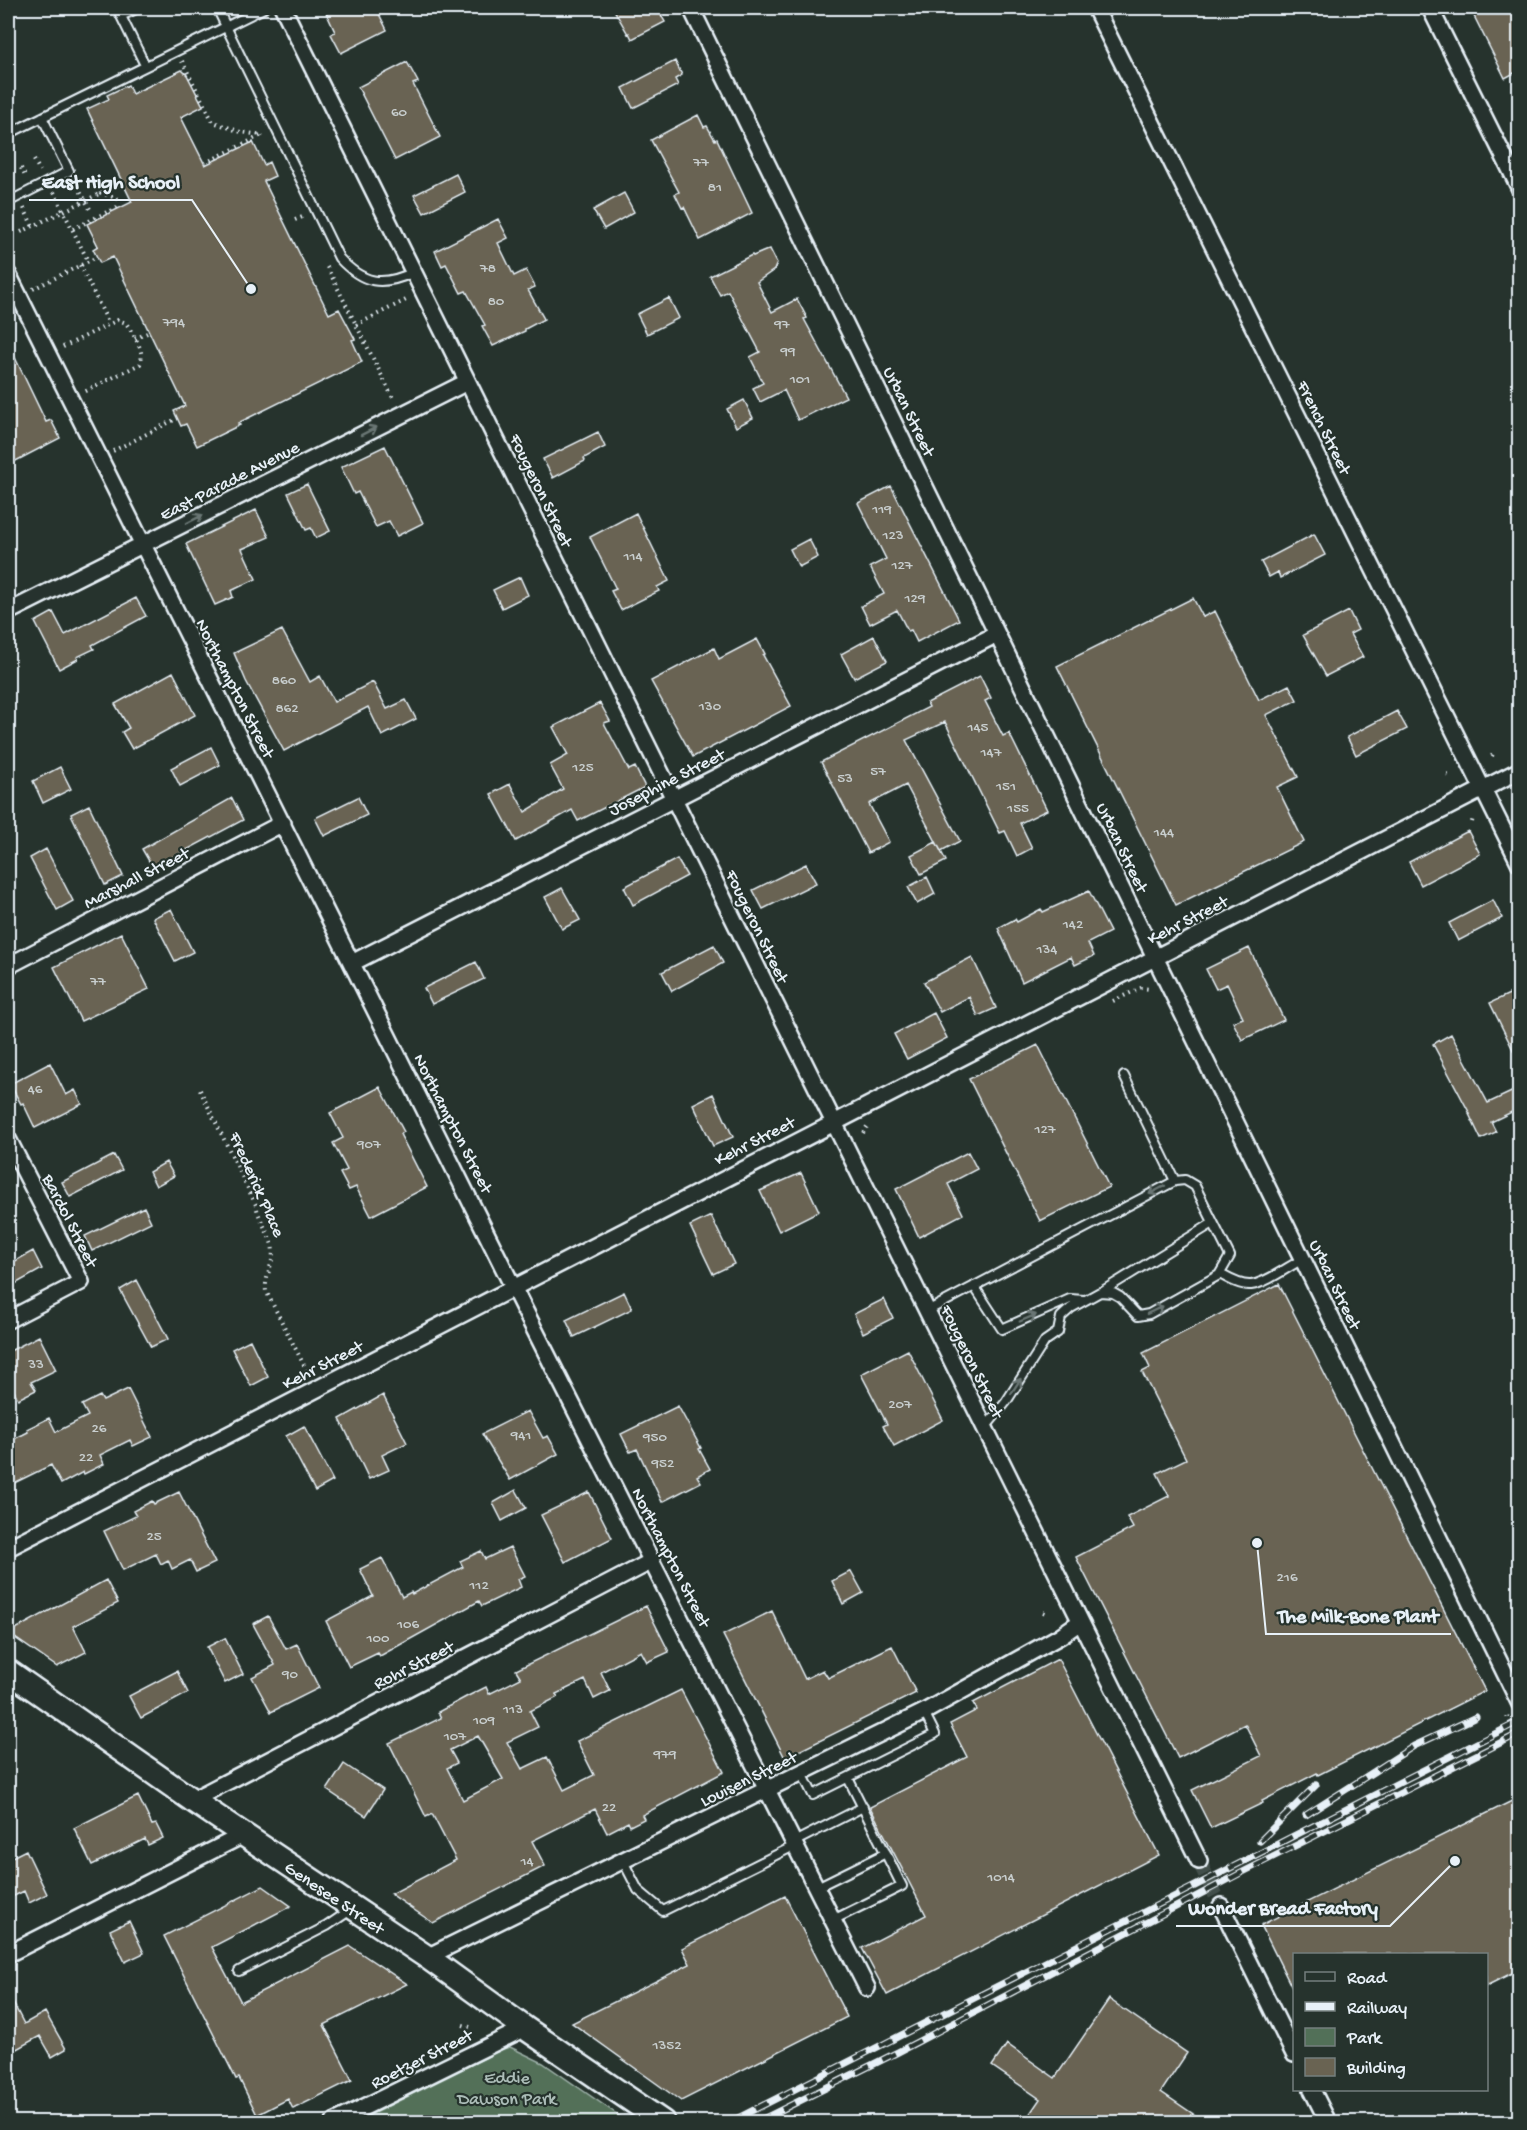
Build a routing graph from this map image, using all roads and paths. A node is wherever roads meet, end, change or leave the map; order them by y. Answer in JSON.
{"nodes":[{"id":1,"x":117,"y":8,"type":"edge"},
{"id":2,"x":138,"y":8,"type":"edge"},
{"id":3,"x":217,"y":8,"type":"edge"},
{"id":4,"x":264,"y":8,"type":"edge"},
{"id":5,"x":283,"y":8,"type":"edge"},
{"id":6,"x":691,"y":8,"type":"edge"},
{"id":7,"x":1095,"y":8,"type":"edge"},
{"id":8,"x":1430,"y":8,"type":"edge"},
{"id":9,"x":121,"y":16,"type":"junction"},
{"id":10,"x":225,"y":25,"type":"junction"},
{"id":11,"x":145,"y":65,"type":"junction"},
{"id":12,"x":185,"y":68,"type":"dead end"},
{"id":13,"x":42,"y":117,"type":"junction"},
{"id":14,"x":8,"y":134,"type":"edge"},
{"id":15,"x":34,"y":160,"type":"dead end"},
{"id":16,"x":206,"y":163,"type":"dead end"},
{"id":17,"x":42,"y":176,"type":"dead end"},
{"id":18,"x":92,"y":176,"type":"dead end"},
{"id":19,"x":77,"y":183,"type":"dead end"},
{"id":20,"x":1520,"y":189,"type":"edge"},
{"id":21,"x":101,"y":193,"type":"junction"},
{"id":22,"x":55,"y":194,"type":"dead end"},
{"id":23,"x":86,"y":200,"type":"junction"},
{"id":24,"x":122,"y":200,"type":"dead end"},
{"id":25,"x":8,"y":202,"type":"edge"},
{"id":26,"x":119,"y":206,"type":"dead end"},
{"id":27,"x":24,"y":209,"type":"dead end"},
{"id":28,"x":90,"y":209,"type":"dead end"},
{"id":29,"x":64,"y":211,"type":"junction"},
{"id":30,"x":306,"y":215,"type":"dead end"},
{"id":31,"x":295,"y":220,"type":"dead end"},
{"id":32,"x":33,"y":227,"type":"junction"},
{"id":33,"x":73,"y":230,"type":"junction"},
{"id":34,"x":21,"y":232,"type":"dead end"},
{"id":35,"x":95,"y":258,"type":"dead end"},
{"id":36,"x":88,"y":261,"type":"junction"},
{"id":37,"x":80,"y":265,"type":"junction"},
{"id":38,"x":414,"y":273,"type":"junction"},
{"id":39,"x":8,"y":274,"type":"edge"},
{"id":40,"x":31,"y":290,"type":"dead end"},
{"id":41,"x":406,"y":300,"type":"dead end"},
{"id":42,"x":109,"y":324,"type":"junction"},
{"id":43,"x":356,"y":325,"type":"dead end"},
{"id":44,"x":147,"y":333,"type":"dead end"},
{"id":45,"x":135,"y":339,"type":"junction"},
{"id":46,"x":60,"y":348,"type":"dead end"},
{"id":47,"x":467,"y":382,"type":"junction"},
{"id":48,"x":83,"y":393,"type":"dead end"},
{"id":49,"x":176,"y":419,"type":"dead end"},
{"id":50,"x":112,"y":452,"type":"dead end"},
{"id":51,"x":143,"y":545,"type":"junction"},
{"id":52,"x":8,"y":612,"type":"edge"},
{"id":53,"x":997,"y":634,"type":"junction"},
{"id":54,"x":1520,"y":770,"type":"edge"},
{"id":55,"x":1483,"y":789,"type":"junction"},
{"id":56,"x":673,"y":799,"type":"junction"},
{"id":57,"x":283,"y":823,"type":"junction"},
{"id":58,"x":1520,"y":864,"type":"edge"},
{"id":59,"x":1155,"y":957,"type":"junction"},
{"id":60,"x":352,"y":963,"type":"junction"},
{"id":61,"x":8,"y":966,"type":"edge"},
{"id":62,"x":1124,"y":1076,"type":"dead end"},
{"id":63,"x":200,"y":1090,"type":"dead end"},
{"id":64,"x":833,"y":1122,"type":"junction"},
{"id":65,"x":8,"y":1139,"type":"edge"},
{"id":66,"x":1175,"y":1181,"type":"junction"},
{"id":67,"x":1214,"y":1223,"type":"junction"},
{"id":68,"x":1302,"y":1259,"type":"junction"},
{"id":69,"x":1220,"y":1274,"type":"junction"},
{"id":70,"x":974,"y":1286,"type":"junction"},
{"id":71,"x":513,"y":1287,"type":"junction"},
{"id":72,"x":1100,"y":1293,"type":"junction"},
{"id":73,"x":1086,"y":1300,"type":"junction"},
{"id":74,"x":927,"y":1311,"type":"junction"},
{"id":75,"x":8,"y":1320,"type":"edge"},
{"id":76,"x":316,"y":1389,"type":"junction"},
{"id":77,"x":985,"y":1429,"type":"junction"},
{"id":78,"x":8,"y":1548,"type":"edge"},
{"id":79,"x":652,"y":1561,"type":"junction"},
{"id":80,"x":1043,"y":1612,"type":"dead end"},
{"id":81,"x":1048,"y":1614,"type":"dead end"},
{"id":82,"x":1080,"y":1622,"type":"junction"},
{"id":83,"x":8,"y":1671,"type":"edge"},
{"id":84,"x":1520,"y":1704,"type":"edge"},
{"id":85,"x":924,"y":1712,"type":"junction"},
{"id":86,"x":802,"y":1773,"type":"junction"},
{"id":87,"x":848,"y":1778,"type":"junction"},
{"id":88,"x":768,"y":1790,"type":"junction"},
{"id":89,"x":192,"y":1800,"type":"junction"},
{"id":90,"x":863,"y":1807,"type":"junction"},
{"id":91,"x":243,"y":1835,"type":"junction"},
{"id":92,"x":795,"y":1843,"type":"junction"},
{"id":93,"x":886,"y":1853,"type":"junction"},
{"id":94,"x":623,"y":1861,"type":"junction"},
{"id":95,"x":1199,"y":1861,"type":"tunnel mouth"},
{"id":96,"x":817,"y":1887,"type":"junction"},
{"id":97,"x":1221,"y":1906,"type":"tunnel mouth"},
{"id":98,"x":354,"y":1909,"type":"junction"},
{"id":99,"x":833,"y":1920,"type":"junction"},
{"id":100,"x":8,"y":1954,"type":"edge"},
{"id":101,"x":427,"y":1957,"type":"junction"},
{"id":102,"x":239,"y":1971,"type":"dead end"},
{"id":103,"x":867,"y":1988,"type":"dead end"},
{"id":104,"x":463,"y":2025,"type":"dead end"},
{"id":105,"x":470,"y":2027,"type":"dead end"},
{"id":106,"x":525,"y":2028,"type":"junction"},
{"id":107,"x":1293,"y":2053,"type":"edge"},
{"id":108,"x":1312,"y":2091,"type":"edge"},
{"id":109,"x":334,"y":2122,"type":"edge"},
{"id":110,"x":663,"y":2122,"type":"edge"},
{"id":111,"x":1328,"y":2122,"type":"edge"}],
"edges":[{"from":1,"to":9,"type":"lane"},
{"from":2,"to":9,"type":"lane"},
{"from":3,"to":10,"type":"lane"},
{"from":4,"to":10,"type":"lane"},
{"from":5,"to":38,"type":"street","name":"Fougeron Street"},
{"from":6,"to":53,"type":"street","name":"Urban Street"},
{"from":7,"to":55,"type":"street","name":"French Street"},
{"from":8,"to":20,"type":"street"},
{"from":9,"to":11,"type":"lane"},
{"from":10,"to":11,"type":"lane"},
{"from":10,"to":38,"type":"lane"},
{"from":11,"to":13,"type":"lane"},
{"from":12,"to":16,"type":"path"},
{"from":13,"to":14,"type":"lane"},
{"from":13,"to":25,"type":"lane"},
{"from":15,"to":17,"type":"path"},
{"from":18,"to":21,"type":"path"},
{"from":19,"to":23,"type":"path"},
{"from":21,"to":23,"type":"path"},
{"from":21,"to":24,"type":"path"},
{"from":22,"to":29,"type":"path"},
{"from":23,"to":28,"type":"path"},
{"from":23,"to":29,"type":"path"},
{"from":26,"to":33,"type":"path"},
{"from":27,"to":32,"type":"path"},
{"from":29,"to":32,"type":"path"},
{"from":29,"to":33,"type":"path"},
{"from":30,"to":31,"type":"path"},
{"from":32,"to":34,"type":"path"},
{"from":33,"to":36,"type":"path"},
{"from":35,"to":36,"type":"path"},
{"from":36,"to":37,"type":"path"},
{"from":37,"to":40,"type":"path"},
{"from":37,"to":42,"type":"path"},
{"from":38,"to":47,"type":"street","name":"Fougeron Street"},
{"from":39,"to":51,"type":"street","name":"Northampton Street"},
{"from":41,"to":43,"type":"path"},
{"from":42,"to":45,"type":"path"},
{"from":42,"to":46,"type":"path"},
{"from":44,"to":45,"type":"path"},
{"from":45,"to":48,"type":"path"},
{"from":51,"to":47,"type":"street","name":"East Parade Avenue","one_way":true},
{"from":47,"to":56,"type":"street","name":"Fougeron Street"},
{"from":49,"to":50,"type":"path"},
{"from":51,"to":52,"type":"street","name":"East Parade Avenue"},
{"from":51,"to":57,"type":"street","name":"Northampton Street"},
{"from":53,"to":56,"type":"street","name":"Josephine Street"},
{"from":53,"to":59,"type":"street","name":"Urban Street"},
{"from":54,"to":55,"type":"street","name":"Kehr Street"},
{"from":55,"to":58,"type":"street","name":"French Street"},
{"from":55,"to":59,"type":"street","name":"Kehr Street"},
{"from":56,"to":60,"type":"street","name":"Josephine Street"},
{"from":56,"to":64,"type":"street","name":"Fougeron Street"},
{"from":57,"to":60,"type":"street","name":"Northampton Street"},
{"from":57,"to":61,"type":"street","name":"Marshall Street"},
{"from":59,"to":64,"type":"street","name":"Kehr Street"},
{"from":59,"to":68,"type":"street","name":"Urban Street"},
{"from":60,"to":71,"type":"street","name":"Northampton Street"},
{"from":62,"to":66,"type":"lane"},
{"from":63,"to":76,"type":"path","name":"Frederick Place"},
{"from":64,"to":71,"type":"street","name":"Kehr Street"},
{"from":64,"to":74,"type":"street","name":"Fougeron Street"},
{"from":65,"to":75,"type":"street","name":"Bardol Street"},
{"from":66,"to":67,"type":"lane"},
{"from":66,"to":70,"type":"lane","one_way":true},
{"from":67,"to":69,"type":"lane"},
{"from":67,"to":72,"type":"lane"},
{"from":68,"to":69,"type":"lane"},
{"from":68,"to":84,"type":"street","name":"Urban Street"},
{"from":72,"to":69,"type":"lane","one_way":true},
{"from":70,"to":73,"type":"lane","one_way":true},
{"from":70,"to":74,"type":"lane"},
{"from":71,"to":76,"type":"street","name":"Kehr Street"},
{"from":71,"to":79,"type":"street","name":"Northampton Street"},
{"from":72,"to":73,"type":"lane"},
{"from":77,"to":73,"type":"lane","one_way":true},
{"from":74,"to":77,"type":"street","name":"Fougeron Street"},
{"from":76,"to":78,"type":"street","name":"Kehr Street"},
{"from":77,"to":82,"type":"street","name":"Fougeron Street"},
{"from":79,"to":88,"type":"street","name":"Northampton Street"},
{"from":79,"to":89,"type":"street","name":"Rohr Street"},
{"from":80,"to":81,"type":"path"},
{"from":82,"to":85,"type":"street","name":"Louisen Street"},
{"from":82,"to":95,"type":"street","name":"Fougeron Street"},
{"from":83,"to":89,"type":"main road","name":"Genesee Street"},
{"from":85,"to":86,"type":"street","name":"Louisen Street"},
{"from":85,"to":87,"type":"lane"},
{"from":86,"to":87,"type":"lane"},
{"from":86,"to":88,"type":"street","name":"Louisen Street"},
{"from":87,"to":90,"type":"lane"},
{"from":88,"to":92,"type":"street","name":"Northampton Street"},
{"from":88,"to":94,"type":"street","name":"Louisen Street"},
{"from":89,"to":91,"type":"main road","name":"Genesee Street"},
{"from":90,"to":92,"type":"lane"},
{"from":90,"to":93,"type":"lane"},
{"from":91,"to":98,"type":"main road","name":"Genesee Street"},
{"from":91,"to":100,"type":"street"},
{"from":92,"to":94,"type":"lane"},
{"from":92,"to":96,"type":"street","name":"Northampton Street"},
{"from":93,"to":96,"type":"lane"},
{"from":93,"to":99,"type":"lane"},
{"from":94,"to":101,"type":"street","name":"Louisen Street"},
{"from":96,"to":99,"type":"street","name":"Northampton Street"},
{"from":97,"to":107,"type":"street"},
{"from":98,"to":101,"type":"main road","name":"Genesee Street"},
{"from":98,"to":102,"type":"lane"},
{"from":99,"to":103,"type":"street","name":"Northampton Street"},
{"from":101,"to":106,"type":"main road","name":"Genesee Street"},
{"from":104,"to":105,"type":"path"},
{"from":106,"to":109,"type":"street","name":"Roetzer Street"},
{"from":106,"to":110,"type":"main road","name":"Genesee Street"},
{"from":108,"to":111,"type":"street"}]}
